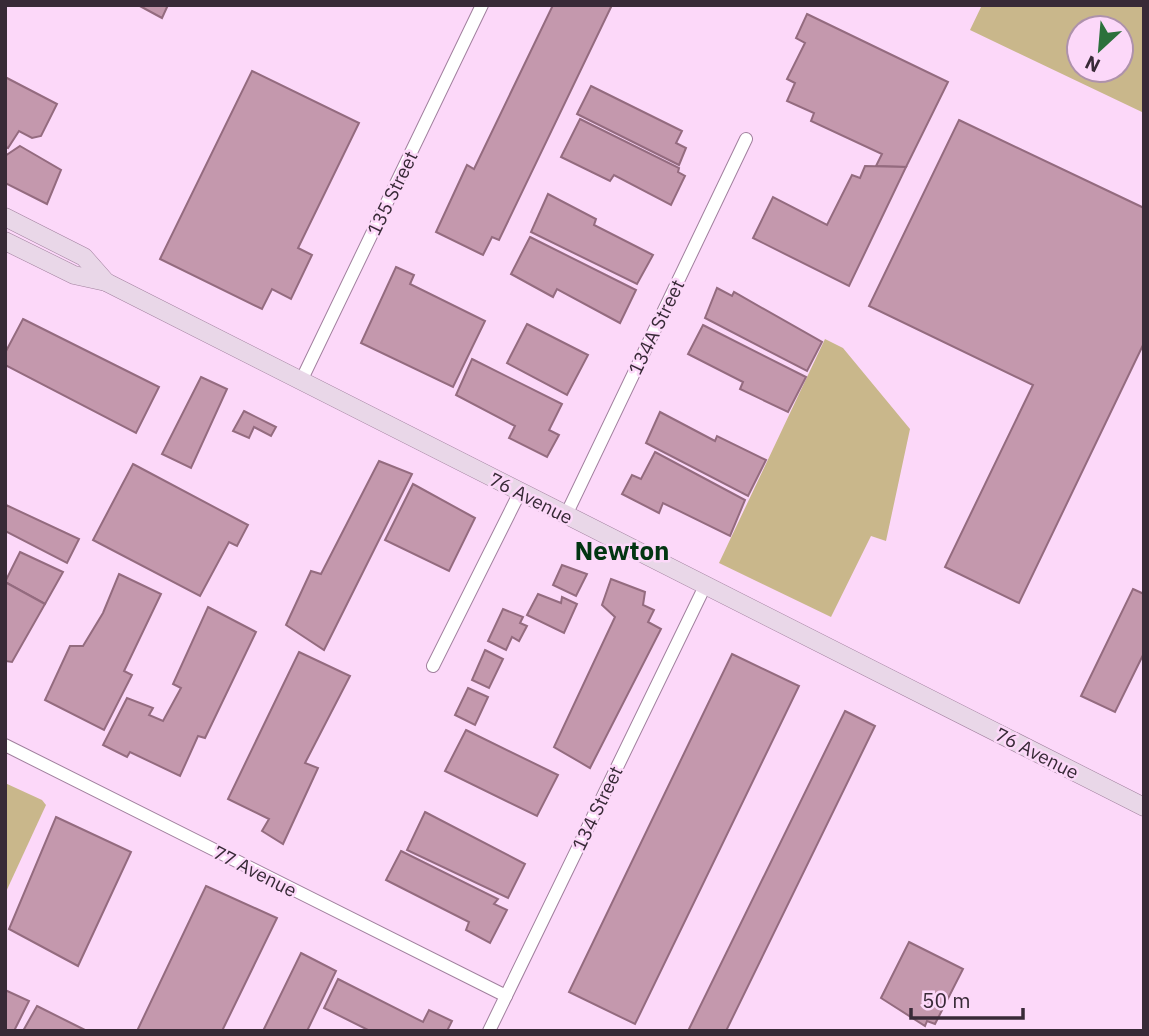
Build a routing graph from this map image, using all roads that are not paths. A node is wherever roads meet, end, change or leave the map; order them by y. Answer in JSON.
{"nodes":[{"id":1,"x":482,"y":5,"type":"edge"},
{"id":2,"x":746,"y":139,"type":"dead end"},
{"id":3,"x":5,"y":217,"type":"edge"},
{"id":4,"x":5,"y":241,"type":"edge"},
{"id":5,"x":106,"y":282,"type":"junction"},
{"id":6,"x":301,"y":381,"type":"junction"},
{"id":7,"x":520,"y":492,"type":"junction"},
{"id":8,"x":566,"y":515,"type":"junction"},
{"id":9,"x":705,"y":586,"type":"junction"},
{"id":10,"x":433,"y":666,"type":"dead end"},
{"id":11,"x":5,"y":745,"type":"edge"},
{"id":12,"x":1144,"y":807,"type":"edge"},
{"id":13,"x":506,"y":996,"type":"junction"},
{"id":14,"x":489,"y":1031,"type":"edge"}],
"edges":[{"from":1,"to":6,"type":"street","name":"135 Street"},
{"from":2,"to":8,"type":"street","name":"134A Street"},
{"from":3,"to":5,"type":"main road","name":"76 Avenue"},
{"from":4,"to":5,"type":"main road","name":"76 Avenue"},
{"from":5,"to":6,"type":"main road","name":"76 Avenue"},
{"from":6,"to":7,"type":"main road","name":"76 Avenue"},
{"from":7,"to":8,"type":"main road","name":"76 Avenue"},
{"from":7,"to":10,"type":"street"},
{"from":8,"to":9,"type":"main road","name":"76 Avenue"},
{"from":9,"to":12,"type":"main road","name":"76 Avenue"},
{"from":9,"to":13,"type":"street","name":"134 Street"},
{"from":11,"to":13,"type":"street","name":"77 Avenue"},
{"from":13,"to":14,"type":"street","name":"134 Street"}]}
